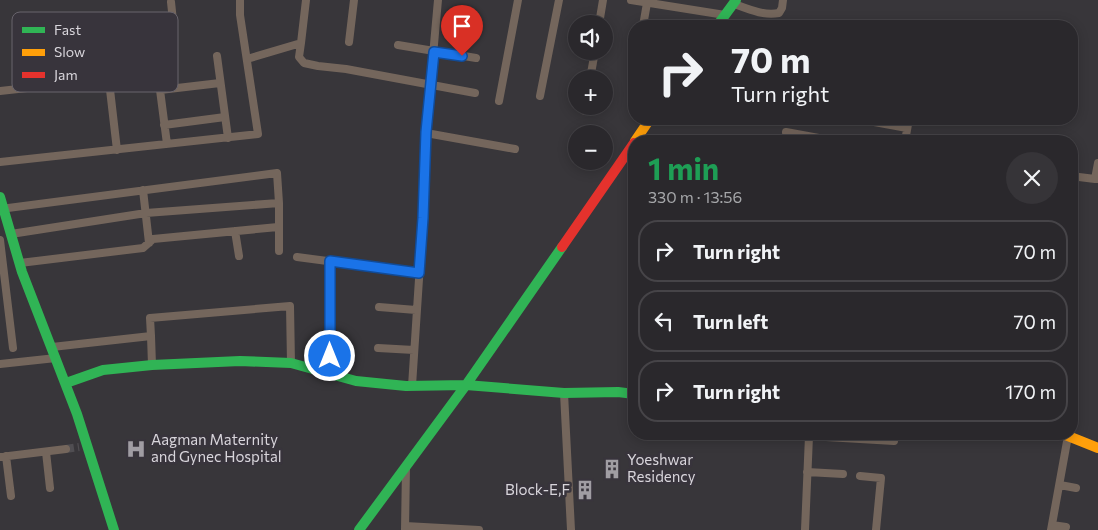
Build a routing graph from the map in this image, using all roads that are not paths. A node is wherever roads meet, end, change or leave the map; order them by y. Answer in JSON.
{"nodes":[{"id":1,"x":240,"y":0,"type":"edge"},
{"id":2,"x":306,"y":0,"type":"edge"},
{"id":3,"x":354,"y":0,"type":"edge"},
{"id":4,"x":438,"y":0,"type":"edge"},
{"id":5,"x":518,"y":0,"type":"edge"},
{"id":6,"x":559,"y":0,"type":"edge"},
{"id":7,"x":603,"y":0,"type":"edge"},
{"id":8,"x":632,"y":0,"type":"edge"},
{"id":9,"x":684,"y":0,"type":"edge"},
{"id":10,"x":783,"y":0,"type":"edge"},
{"id":11,"x":171,"y":2,"type":"dead end"},
{"id":12,"x":735,"y":2,"type":"edge"},
{"id":13,"x":647,"y":3,"type":"junction"},
{"id":14,"x":683,"y":9,"type":"junction"},
{"id":15,"x":172,"y":12,"type":"edge"},
{"id":16,"x":600,"y":15,"type":"edge"},
{"id":17,"x":725,"y":16,"type":"junction"},
{"id":18,"x":644,"y":20,"type":"edge"},
{"id":19,"x":722,"y":20,"type":"edge"},
{"id":20,"x":349,"y":42,"type":"dead end"},
{"id":21,"x":302,"y":43,"type":"junction"},
{"id":22,"x":398,"y":45,"type":"dead end"},
{"id":23,"x":434,"y":52,"type":"junction"},
{"id":24,"x":217,"y":56,"type":"dead end"},
{"id":25,"x":476,"y":58,"type":"dead end"},
{"id":26,"x":247,"y":60,"type":"junction"},
{"id":27,"x":220,"y":83,"type":"junction"},
{"id":28,"x":431,"y":85,"type":"junction"},
{"id":29,"x":178,"y":88,"type":"edge"},
{"id":30,"x":110,"y":92,"type":"edge"},
{"id":31,"x":160,"y":92,"type":"edge"},
{"id":32,"x":475,"y":94,"type":"dead end"},
{"id":33,"x":540,"y":96,"type":"dead end"},
{"id":34,"x":500,"y":101,"type":"dead end"},
{"id":35,"x":225,"y":117,"type":"junction"},
{"id":36,"x":164,"y":124,"type":"junction"},
{"id":37,"x":891,"y":125,"type":"edge"},
{"id":38,"x":908,"y":125,"type":"edge"},
{"id":39,"x":907,"y":128,"type":"junction"},
{"id":40,"x":426,"y":132,"type":"junction"},
{"id":41,"x":786,"y":132,"type":"dead end"},
{"id":42,"x":802,"y":135,"type":"edge"},
{"id":43,"x":906,"y":135,"type":"edge"},
{"id":44,"x":228,"y":138,"type":"junction"},
{"id":45,"x":167,"y":144,"type":"junction"},
{"id":46,"x":515,"y":149,"type":"dead end"},
{"id":47,"x":116,"y":150,"type":"junction"},
{"id":48,"x":628,"y":151,"type":"edge"},
{"id":49,"x":0,"y":162,"type":"edge"},
{"id":50,"x":1098,"y":163,"type":"edge"},
{"id":51,"x":1078,"y":177,"type":"edge"},
{"id":52,"x":1096,"y":179,"type":"edge"},
{"id":53,"x":143,"y":190,"type":"junction"},
{"id":54,"x":0,"y":198,"type":"edge"},
{"id":55,"x":279,"y":203,"type":"junction"},
{"id":56,"x":2,"y":213,"type":"edge"},
{"id":57,"x":146,"y":214,"type":"junction"},
{"id":58,"x":278,"y":226,"type":"junction"},
{"id":59,"x":235,"y":231,"type":"junction"},
{"id":60,"x":11,"y":234,"type":"junction"},
{"id":61,"x":0,"y":240,"type":"edge"},
{"id":62,"x":149,"y":243,"type":"junction"},
{"id":63,"x":279,"y":251,"type":"dead end"},
{"id":64,"x":239,"y":256,"type":"dead end"},
{"id":65,"x":297,"y":257,"type":"dead end"},
{"id":66,"x":330,"y":261,"type":"junction"},
{"id":67,"x":20,"y":263,"type":"junction"},
{"id":68,"x":419,"y":273,"type":"junction"},
{"id":69,"x":379,"y":307,"type":"dead end"},
{"id":70,"x":416,"y":310,"type":"junction"},
{"id":71,"x":150,"y":336,"type":"junction"},
{"id":72,"x":52,"y":346,"type":"junction"},
{"id":73,"x":13,"y":348,"type":"dead end"},
{"id":74,"x":378,"y":348,"type":"dead end"},
{"id":75,"x":414,"y":350,"type":"junction"},
{"id":76,"x":56,"y":358,"type":"junction"},
{"id":77,"x":292,"y":363,"type":"junction"},
{"id":78,"x":0,"y":364,"type":"edge"},
{"id":79,"x":152,"y":365,"type":"junction"},
{"id":80,"x":330,"y":374,"type":"junction"},
{"id":81,"x":66,"y":383,"type":"junction"},
{"id":82,"x":466,"y":385,"type":"junction"},
{"id":83,"x":412,"y":386,"type":"junction"},
{"id":84,"x":564,"y":393,"type":"junction"},
{"id":85,"x":628,"y":393,"type":"edge"},
{"id":86,"x":809,"y":440,"type":"edge"},
{"id":87,"x":880,"y":440,"type":"edge"},
{"id":88,"x":1065,"y":440,"type":"edge"},
{"id":89,"x":1078,"y":440,"type":"edge"},
{"id":90,"x":894,"y":441,"type":"dead end"},
{"id":91,"x":1098,"y":448,"type":"edge"},
{"id":92,"x":66,"y":449,"type":"tunnel mouth"},
{"id":93,"x":46,"y":452,"type":"junction"},
{"id":94,"x":3,"y":457,"type":"edge"},
{"id":95,"x":406,"y":466,"type":"junction"},
{"id":96,"x":807,"y":472,"type":"junction"},
{"id":97,"x":843,"y":474,"type":"dead end"},
{"id":98,"x":860,"y":476,"type":"dead end"},
{"id":99,"x":1060,"y":485,"type":"junction"},
{"id":100,"x":50,"y":488,"type":"dead end"},
{"id":101,"x":1076,"y":488,"type":"dead end"},
{"id":102,"x":11,"y":496,"type":"dead end"},
{"id":103,"x":1066,"y":527,"type":"dead end"},
{"id":104,"x":405,"y":528,"type":"edge"},
{"id":105,"x":1052,"y":528,"type":"edge"},
{"id":106,"x":114,"y":530,"type":"edge"},
{"id":107,"x":359,"y":530,"type":"edge"},
{"id":108,"x":479,"y":530,"type":"edge"},
{"id":109,"x":571,"y":530,"type":"edge"},
{"id":110,"x":805,"y":530,"type":"edge"},
{"id":111,"x":876,"y":530,"type":"edge"}],
"edges":[{"from":1,"to":26,"type":"street"},
{"from":2,"to":21,"type":"street"},
{"from":3,"to":20,"type":"street"},
{"from":4,"to":23,"type":"street"},
{"from":5,"to":34,"type":"street"},
{"from":6,"to":33,"type":"street"},
{"from":7,"to":16,"type":"street"},
{"from":8,"to":13,"type":"street"},
{"from":9,"to":14,"type":"street"},
{"from":10,"to":12,"type":"street"},
{"from":11,"to":15,"type":"street"},
{"from":12,"to":17,"type":"street"},
{"from":13,"to":14,"type":"street"},
{"from":13,"to":18,"type":"street"},
{"from":14,"to":17,"type":"street"},
{"from":17,"to":19,"type":"street"},
{"from":21,"to":26,"type":"street"},
{"from":21,"to":28,"type":"street"},
{"from":22,"to":23,"type":"street"},
{"from":23,"to":25,"type":"street"},
{"from":23,"to":28,"type":"street"},
{"from":24,"to":27,"type":"street"},
{"from":26,"to":44,"type":"street"},
{"from":27,"to":29,"type":"street"},
{"from":27,"to":35,"type":"street"},
{"from":28,"to":32,"type":"street"},
{"from":28,"to":40,"type":"street"},
{"from":30,"to":47,"type":"street"},
{"from":31,"to":36,"type":"street"},
{"from":35,"to":36,"type":"street"},
{"from":35,"to":44,"type":"street"},
{"from":36,"to":45,"type":"street"},
{"from":37,"to":39,"type":"street"},
{"from":38,"to":39,"type":"street"},
{"from":39,"to":43,"type":"street"},
{"from":40,"to":46,"type":"street"},
{"from":40,"to":68,"type":"street"},
{"from":41,"to":42,"type":"street"},
{"from":44,"to":45,"type":"street"},
{"from":45,"to":47,"type":"street"},
{"from":47,"to":49,"type":"street"},
{"from":48,"to":82,"type":"street"},
{"from":50,"to":52,"type":"street"},
{"from":51,"to":52,"type":"street"},
{"from":53,"to":55,"type":"street"},
{"from":53,"to":56,"type":"street"},
{"from":53,"to":57,"type":"street"},
{"from":54,"to":56,"type":"street"},
{"from":55,"to":57,"type":"street"},
{"from":55,"to":58,"type":"street"},
{"from":56,"to":60,"type":"street"},
{"from":57,"to":60,"type":"street"},
{"from":57,"to":62,"type":"street"},
{"from":58,"to":59,"type":"street"},
{"from":58,"to":63,"type":"street"},
{"from":59,"to":62,"type":"street"},
{"from":59,"to":64,"type":"street"},
{"from":60,"to":67,"type":"street"},
{"from":61,"to":73,"type":"street"},
{"from":62,"to":67,"type":"street"},
{"from":65,"to":66,"type":"street"},
{"from":66,"to":68,"type":"street"},
{"from":66,"to":80,"type":"street"},
{"from":67,"to":72,"type":"street"},
{"from":68,"to":70,"type":"street"},
{"from":69,"to":70,"type":"street"},
{"from":70,"to":75,"type":"street"},
{"from":71,"to":72,"type":"street"},
{"from":71,"to":77,"type":"street"},
{"from":71,"to":79,"type":"street"},
{"from":72,"to":76,"type":"street"},
{"from":74,"to":75,"type":"street"},
{"from":75,"to":83,"type":"street"},
{"from":76,"to":78,"type":"street"},
{"from":76,"to":81,"type":"street"},
{"from":77,"to":79,"type":"street"},
{"from":77,"to":80,"type":"street"},
{"from":79,"to":81,"type":"street"},
{"from":80,"to":83,"type":"street"},
{"from":81,"to":106,"type":"street"},
{"from":82,"to":83,"type":"street"},
{"from":82,"to":84,"type":"street"},
{"from":82,"to":95,"type":"street"},
{"from":84,"to":85,"type":"street"},
{"from":84,"to":109,"type":"street"},
{"from":86,"to":96,"type":"street"},
{"from":87,"to":90,"type":"street"},
{"from":88,"to":99,"type":"street"},
{"from":89,"to":91,"type":"street"},
{"from":92,"to":93,"type":"street"},
{"from":93,"to":94,"type":"street"},
{"from":93,"to":100,"type":"street"},
{"from":94,"to":102,"type":"street"},
{"from":95,"to":104,"type":"street"},
{"from":95,"to":107,"type":"street"},
{"from":96,"to":97,"type":"street"},
{"from":96,"to":110,"type":"street"},
{"from":98,"to":111,"type":"street"},
{"from":99,"to":101,"type":"street"},
{"from":99,"to":105,"type":"street"},
{"from":103,"to":105,"type":"street"},
{"from":104,"to":108,"type":"street"}]}
